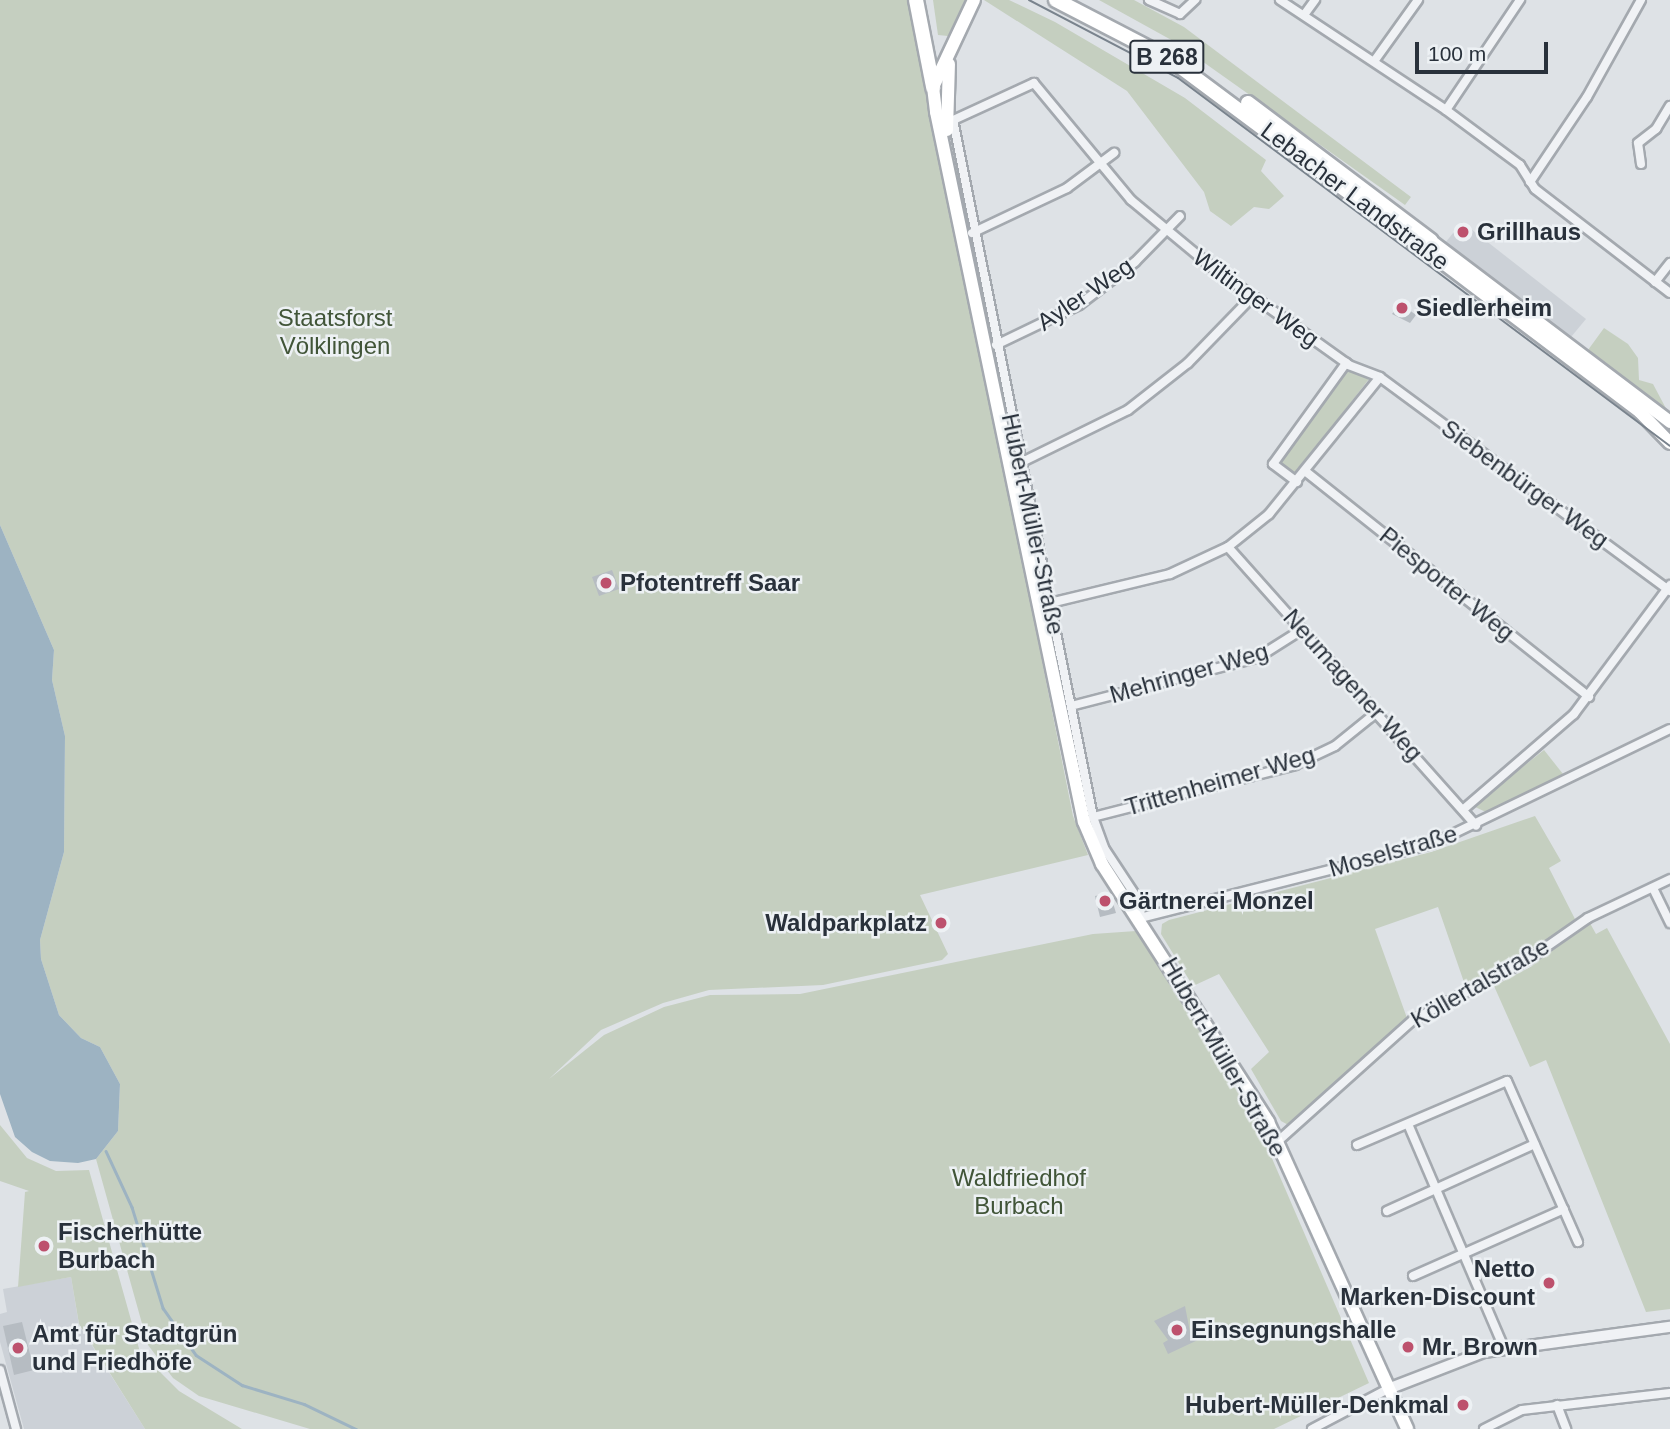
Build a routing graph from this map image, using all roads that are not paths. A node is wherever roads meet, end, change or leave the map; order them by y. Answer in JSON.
{"nodes":[{"id":1,"x":916,"y":0,"type":"edge"},
{"id":2,"x":974,"y":0,"type":"edge"},
{"id":3,"x":1056,"y":0,"type":"edge"},
{"id":4,"x":1077,"y":0,"type":"edge"},
{"id":5,"x":1149,"y":0,"type":"edge"},
{"id":6,"x":1195,"y":0,"type":"edge"},
{"id":7,"x":1280,"y":0,"type":"edge"},
{"id":8,"x":1315,"y":0,"type":"edge"},
{"id":9,"x":1418,"y":0,"type":"edge"},
{"id":10,"x":1520,"y":0,"type":"edge"},
{"id":11,"x":1641,"y":0,"type":"edge"},
{"id":12,"x":1304,"y":15,"type":"junction"},
{"id":13,"x":956,"y":41,"type":"junction"},
{"id":14,"x":1375,"y":60,"type":"junction"},
{"id":15,"x":933,"y":87,"type":"junction"},
{"id":16,"x":1670,"y":106,"type":"edge"},
{"id":17,"x":1446,"y":110,"type":"junction"},
{"id":18,"x":949,"y":121,"type":"junction"},
{"id":19,"x":1114,"y":153,"type":"dead end"},
{"id":20,"x":1641,"y":164,"type":"dead end"},
{"id":21,"x":1099,"y":166,"type":"junction"},
{"id":22,"x":1530,"y":182,"type":"junction"},
{"id":23,"x":954,"y":189,"type":"junction"},
{"id":24,"x":1180,"y":216,"type":"dead end"},
{"id":25,"x":1167,"y":231,"type":"junction"},
{"id":26,"x":972,"y":233,"type":"junction"},
{"id":27,"x":1428,"y":246,"type":"junction"},
{"id":28,"x":1670,"y":263,"type":"edge"},
{"id":29,"x":1655,"y":282,"type":"junction"},
{"id":30,"x":1670,"y":293,"type":"edge"},
{"id":31,"x":1253,"y":296,"type":"junction"},
{"id":32,"x":996,"y":345,"type":"junction"},
{"id":33,"x":1346,"y":363,"type":"junction"},
{"id":34,"x":1380,"y":377,"type":"junction"},
{"id":35,"x":1670,"y":422,"type":"edge"},
{"id":36,"x":1665,"y":430,"type":"edge"},
{"id":37,"x":1670,"y":443,"type":"edge"},
{"id":38,"x":1020,"y":463,"type":"junction"},
{"id":39,"x":1306,"y":471,"type":"junction"},
{"id":40,"x":1297,"y":482,"type":"junction"},
{"id":41,"x":1227,"y":547,"type":"junction"},
{"id":42,"x":1669,"y":588,"type":"edge"},
{"id":43,"x":1050,"y":603,"type":"junction"},
{"id":44,"x":1303,"y":629,"type":"junction"},
{"id":45,"x":1589,"y":697,"type":"junction"},
{"id":46,"x":1071,"y":706,"type":"junction"},
{"id":47,"x":1377,"y":712,"type":"junction"},
{"id":48,"x":1670,"y":729,"type":"edge"},
{"id":49,"x":1465,"y":808,"type":"junction"},
{"id":50,"x":1093,"y":817,"type":"junction"},
{"id":51,"x":1476,"y":825,"type":"junction"},
{"id":52,"x":1670,"y":879,"type":"edge"},
{"id":53,"x":1653,"y":888,"type":"junction"},
{"id":54,"x":1140,"y":918,"type":"junction"},
{"id":55,"x":1670,"y":923,"type":"edge"},
{"id":56,"x":1408,"y":1124,"type":"junction"},
{"id":57,"x":1277,"y":1142,"type":"junction"},
{"id":58,"x":1535,"y":1144,"type":"junction"},
{"id":59,"x":1357,"y":1145,"type":"dead end"},
{"id":60,"x":1437,"y":1188,"type":"junction"},
{"id":61,"x":1564,"y":1209,"type":"junction"},
{"id":62,"x":1387,"y":1211,"type":"dead end"},
{"id":63,"x":1578,"y":1242,"type":"dead end"},
{"id":64,"x":1466,"y":1252,"type":"junction"},
{"id":65,"x":1413,"y":1276,"type":"dead end"},
{"id":66,"x":1670,"y":1327,"type":"edge"},
{"id":67,"x":1504,"y":1348,"type":"junction"},
{"id":68,"x":0,"y":1370,"type":"edge"},
{"id":69,"x":1388,"y":1389,"type":"junction"},
{"id":70,"x":1670,"y":1393,"type":"edge"},
{"id":71,"x":1557,"y":1405,"type":"junction"},
{"id":72,"x":16,"y":1429,"type":"edge"},
{"id":73,"x":1312,"y":1429,"type":"edge"},
{"id":74,"x":1407,"y":1429,"type":"edge"},
{"id":75,"x":1484,"y":1429,"type":"edge"},
{"id":76,"x":1566,"y":1429,"type":"edge"}],
"edges":[{"from":1,"to":15,"type":"highway"},
{"from":2,"to":13,"type":"main road","name":"Hubert-Müller-Straße"},
{"from":3,"to":27,"type":"highway","name":"Lebacher Landstraße","number":"B 268"},
{"from":4,"to":27,"type":"highway","name":"Lebacher Landstraße","number":"B 268"},
{"from":5,"to":6,"type":"street"},
{"from":7,"to":12,"type":"street"},
{"from":8,"to":12,"type":"street"},
{"from":9,"to":14,"type":"street"},
{"from":10,"to":17,"type":"street"},
{"from":11,"to":22,"type":"street"},
{"from":12,"to":14,"type":"street"},
{"from":13,"to":15,"type":"main road","name":"Hubert-Müller-Straße"},
{"from":13,"to":18,"type":"main road","name":"Hubert-Müller-Straße"},
{"from":14,"to":17,"type":"street"},
{"from":15,"to":23,"type":"main road","name":"Hubert-Müller-Straße"},
{"from":16,"to":20,"type":"street"},
{"from":17,"to":22,"type":"street"},
{"from":18,"to":21,"type":"street","name":"Wiltinger Weg"},
{"from":18,"to":23,"type":"main road","name":"Hubert-Müller-Straße"},
{"from":18,"to":26,"type":"street","name":"Hubert-Müller-Straße"},
{"from":19,"to":21,"type":"street"},
{"from":21,"to":25,"type":"street","name":"Wiltinger Weg"},
{"from":21,"to":26,"type":"street"},
{"from":22,"to":29,"type":"street"},
{"from":23,"to":54,"type":"main road","name":"Hubert-Müller-Straße"},
{"from":24,"to":25,"type":"street","name":"Wiltinger Weg"},
{"from":25,"to":31,"type":"street","name":"Wiltinger Weg"},
{"from":25,"to":32,"type":"street","name":"Ayler Weg"},
{"from":26,"to":32,"type":"street","name":"Hubert-Müller-Straße"},
{"from":27,"to":35,"type":"main road","name":"Lebacher Landstraße","number":"B 268"},
{"from":27,"to":36,"type":"main road","name":"Lebacher Landstraße","number":"B 268"},
{"from":28,"to":29,"type":"street"},
{"from":29,"to":30,"type":"street"},
{"from":31,"to":33,"type":"street","name":"Wiltinger Weg"},
{"from":31,"to":38,"type":"street"},
{"from":32,"to":38,"type":"street","name":"Hubert-Müller-Straße"},
{"from":33,"to":34,"type":"street","name":"Wiltinger Weg"},
{"from":33,"to":40,"type":"street"},
{"from":34,"to":39,"type":"street"},
{"from":34,"to":42,"type":"street","name":"Siebenbürger Weg"},
{"from":36,"to":37,"type":"main road","name":"Lebacher Landstraße","number":"B 268"},
{"from":38,"to":43,"type":"street","name":"Hubert-Müller-Straße"},
{"from":39,"to":40,"type":"street"},
{"from":39,"to":45,"type":"street","name":"Piesporter Weg"},
{"from":40,"to":41,"type":"street"},
{"from":41,"to":43,"type":"street"},
{"from":41,"to":44,"type":"street","name":"Neumagener Weg"},
{"from":42,"to":45,"type":"street"},
{"from":43,"to":46,"type":"street","name":"Hubert-Müller-Straße"},
{"from":44,"to":46,"type":"street","name":"Mehringer Weg"},
{"from":44,"to":47,"type":"street","name":"Neumagener Weg"},
{"from":45,"to":49,"type":"street"},
{"from":46,"to":50,"type":"street","name":"Hubert-Müller-Straße"},
{"from":47,"to":49,"type":"street","name":"Neumagener Weg"},
{"from":47,"to":50,"type":"street","name":"Trittenheimer Weg"},
{"from":48,"to":51,"type":"street","name":"Moselstraße"},
{"from":49,"to":51,"type":"street","name":"Neumagener Weg"},
{"from":50,"to":54,"type":"street","name":"Hubert-Müller-Straße"},
{"from":51,"to":54,"type":"street","name":"Moselstraße"},
{"from":52,"to":53,"type":"street","name":"Köllertalstraße"},
{"from":53,"to":55,"type":"street"},
{"from":53,"to":57,"type":"street","name":"Köllertalstraße"},
{"from":54,"to":57,"type":"main road","name":"Hubert-Müller-Straße"},
{"from":56,"to":58,"type":"street"},
{"from":56,"to":59,"type":"street"},
{"from":56,"to":60,"type":"street"},
{"from":57,"to":69,"type":"main road","name":"Hubert-Müller-Straße"},
{"from":58,"to":60,"type":"street"},
{"from":58,"to":61,"type":"street"},
{"from":60,"to":62,"type":"street"},
{"from":60,"to":64,"type":"street"},
{"from":61,"to":63,"type":"street"},
{"from":61,"to":64,"type":"street"},
{"from":64,"to":65,"type":"street"},
{"from":64,"to":67,"type":"street"},
{"from":66,"to":67,"type":"street"},
{"from":67,"to":69,"type":"street"},
{"from":68,"to":72,"type":"street"},
{"from":69,"to":73,"type":"street"},
{"from":69,"to":74,"type":"main road","name":"Hubert-Müller-Straße"},
{"from":70,"to":71,"type":"street"},
{"from":71,"to":75,"type":"street"},
{"from":71,"to":76,"type":"street"}]}
